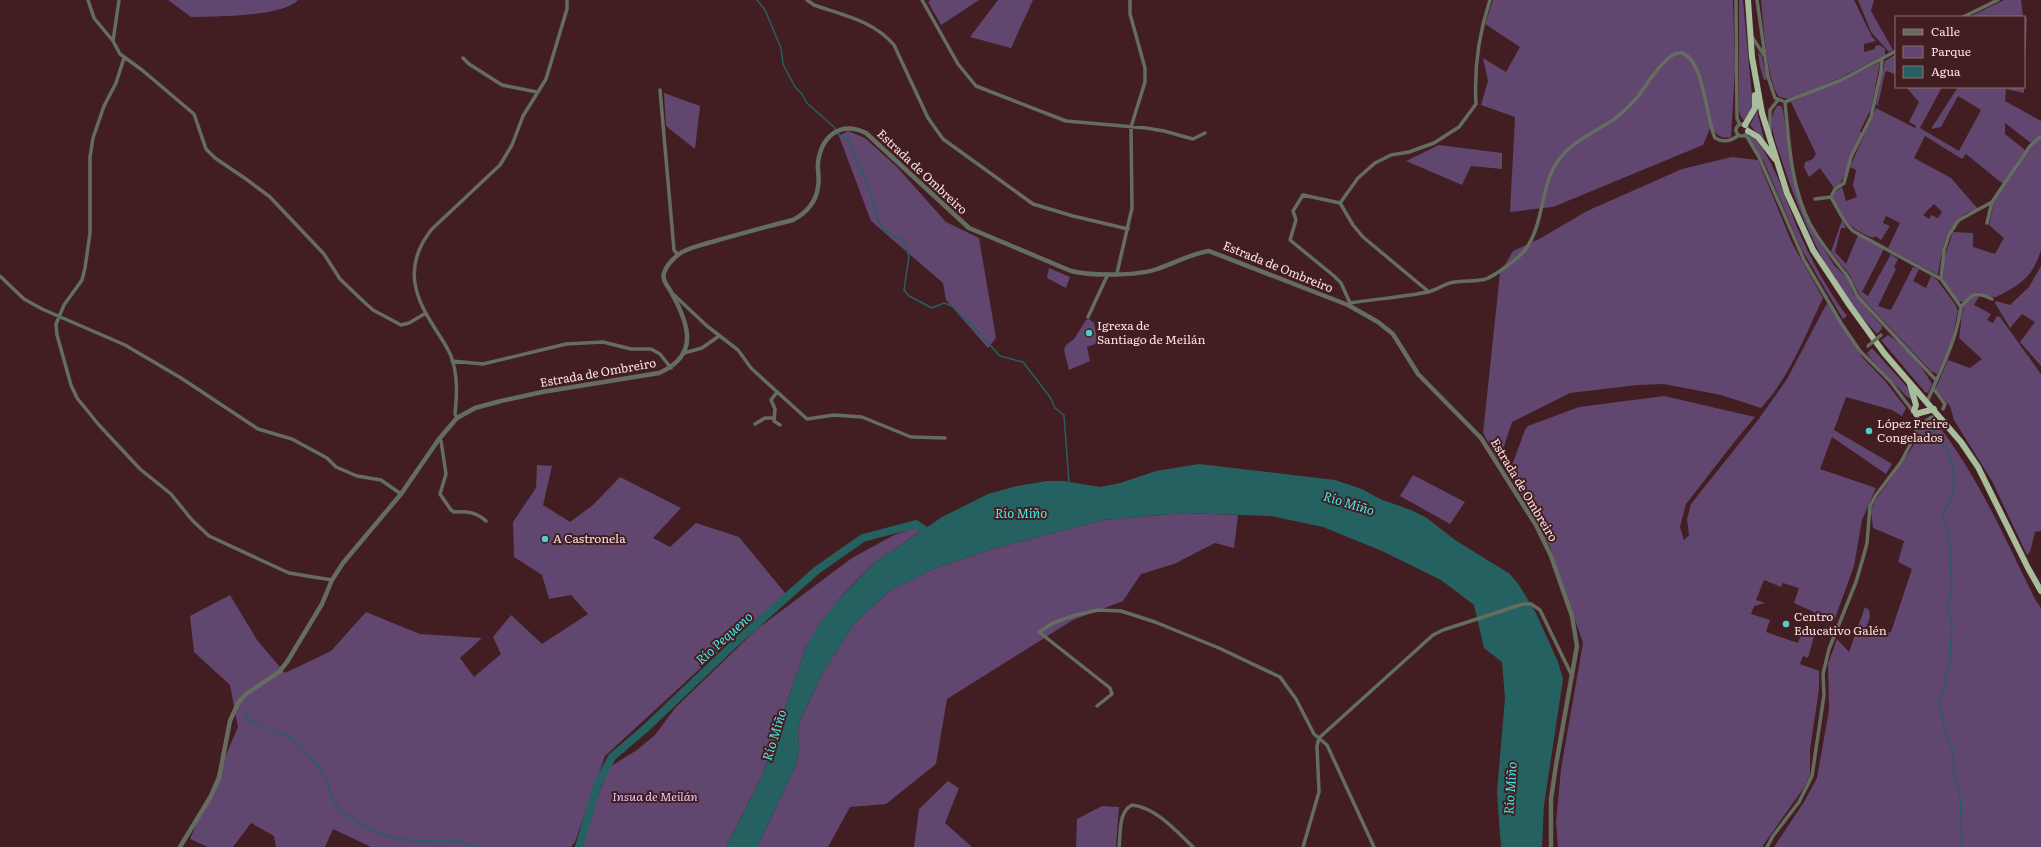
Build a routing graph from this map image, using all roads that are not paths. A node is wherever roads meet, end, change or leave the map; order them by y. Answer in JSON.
{"nodes":[{"id":1,"x":88,"y":0,"type":"edge"},
{"id":2,"x":119,"y":0,"type":"edge"},
{"id":3,"x":567,"y":0,"type":"edge"},
{"id":4,"x":807,"y":0,"type":"edge"},
{"id":5,"x":922,"y":0,"type":"edge"},
{"id":6,"x":1130,"y":0,"type":"edge"},
{"id":7,"x":1490,"y":0,"type":"edge"},
{"id":8,"x":1736,"y":0,"type":"edge"},
{"id":9,"x":1748,"y":0,"type":"edge"},
{"id":10,"x":1757,"y":0,"type":"edge"},
{"id":11,"x":1998,"y":0,"type":"edge"},
{"id":12,"x":1965,"y":16,"type":"edge"},
{"id":13,"x":1751,"y":36,"type":"junction"},
{"id":14,"x":112,"y":41,"type":"junction"},
{"id":15,"x":1895,"y":52,"type":"edge"},
{"id":16,"x":1764,"y":56,"type":"junction"},
{"id":17,"x":124,"y":58,"type":"junction"},
{"id":18,"x":463,"y":58,"type":"dead end"},
{"id":19,"x":1882,"y":59,"type":"junction"},
{"id":20,"x":1755,"y":80,"type":"junction"},
{"id":21,"x":660,"y":90,"type":"dead end"},
{"id":22,"x":537,"y":92,"type":"junction"},
{"id":23,"x":1778,"y":100,"type":"junction"},
{"id":24,"x":1785,"y":102,"type":"junction"},
{"id":25,"x":1742,"y":125,"type":"junction"},
{"id":26,"x":1132,"y":127,"type":"junction"},
{"id":27,"x":1205,"y":133,"type":"dead end"},
{"id":28,"x":1747,"y":133,"type":"junction"},
{"id":29,"x":1739,"y":135,"type":"junction"},
{"id":30,"x":2041,"y":136,"type":"edge"},
{"id":31,"x":1770,"y":140,"type":"junction"},
{"id":32,"x":1776,"y":160,"type":"junction"},
{"id":33,"x":1831,"y":198,"type":"junction"},
{"id":34,"x":1815,"y":199,"type":"dead end"},
{"id":35,"x":1992,"y":202,"type":"junction"},
{"id":36,"x":1340,"y":203,"type":"junction"},
{"id":37,"x":1987,"y":223,"type":"dead end"},
{"id":38,"x":1128,"y":229,"type":"junction"},
{"id":39,"x":678,"y":255,"type":"junction"},
{"id":40,"x":1117,"y":273,"type":"junction"},
{"id":41,"x":1108,"y":274,"type":"junction"},
{"id":42,"x":0,"y":276,"type":"edge"},
{"id":43,"x":1941,"y":279,"type":"junction"},
{"id":44,"x":1429,"y":292,"type":"junction"},
{"id":45,"x":672,"y":293,"type":"junction"},
{"id":46,"x":1992,"y":299,"type":"dead end"},
{"id":47,"x":1349,"y":304,"type":"junction"},
{"id":48,"x":1960,"y":307,"type":"junction"},
{"id":49,"x":426,"y":313,"type":"junction"},
{"id":50,"x":58,"y":315,"type":"junction"},
{"id":51,"x":1088,"y":317,"type":"dead end"},
{"id":52,"x":1888,"y":329,"type":"junction"},
{"id":53,"x":719,"y":336,"type":"junction"},
{"id":54,"x":1860,"y":351,"type":"junction"},
{"id":55,"x":684,"y":353,"type":"junction"},
{"id":56,"x":452,"y":361,"type":"junction"},
{"id":57,"x":671,"y":368,"type":"junction"},
{"id":58,"x":1908,"y":379,"type":"junction"},
{"id":59,"x":1936,"y":380,"type":"junction"},
{"id":60,"x":1933,"y":388,"type":"junction"},
{"id":61,"x":777,"y":392,"type":"junction"},
{"id":62,"x":1927,"y":402,"type":"junction"},
{"id":63,"x":1934,"y":409,"type":"junction"},
{"id":64,"x":1943,"y":409,"type":"dead end"},
{"id":65,"x":1915,"y":413,"type":"junction"},
{"id":66,"x":1932,"y":417,"type":"dead end"},
{"id":67,"x":457,"y":418,"type":"junction"},
{"id":68,"x":774,"y":418,"type":"junction"},
{"id":69,"x":755,"y":424,"type":"dead end"},
{"id":70,"x":780,"y":425,"type":"dead end"},
{"id":71,"x":1918,"y":426,"type":"junction"},
{"id":72,"x":945,"y":438,"type":"dead end"},
{"id":73,"x":439,"y":439,"type":"junction"},
{"id":74,"x":401,"y":494,"type":"junction"},
{"id":75,"x":486,"y":521,"type":"dead end"},
{"id":76,"x":332,"y":580,"type":"junction"},
{"id":77,"x":2041,"y":591,"type":"edge"},
{"id":78,"x":1572,"y":676,"type":"junction"},
{"id":79,"x":1097,"y":706,"type":"dead end"},
{"id":80,"x":1319,"y":738,"type":"junction"},
{"id":81,"x":180,"y":847,"type":"edge"},
{"id":82,"x":1119,"y":847,"type":"edge"},
{"id":83,"x":1193,"y":847,"type":"edge"},
{"id":84,"x":1303,"y":847,"type":"edge"},
{"id":85,"x":1374,"y":847,"type":"edge"},
{"id":86,"x":1551,"y":847,"type":"edge"},
{"id":87,"x":1767,"y":847,"type":"edge"}],
"edges":[{"from":1,"to":14,"type":"street"},
{"from":2,"to":14,"type":"street"},
{"from":3,"to":22,"type":"street"},
{"from":4,"to":38,"type":"street"},
{"from":5,"to":26,"type":"street"},
{"from":6,"to":26,"type":"street"},
{"from":7,"to":36,"type":"street"},
{"from":8,"to":25,"type":"street"},
{"from":9,"to":13,"type":"highway"},
{"from":10,"to":16,"type":"street"},
{"from":11,"to":12,"type":"street"},
{"from":13,"to":16,"type":"street"},
{"from":13,"to":20,"type":"highway"},
{"from":14,"to":17,"type":"street"},
{"from":15,"to":19,"type":"street"},
{"from":16,"to":23,"type":"street"},
{"from":17,"to":49,"type":"street"},
{"from":17,"to":50,"type":"street"},
{"from":18,"to":22,"type":"street"},
{"from":19,"to":24,"type":"street"},
{"from":19,"to":33,"type":"street"},
{"from":20,"to":25,"type":"highway"},
{"from":20,"to":31,"type":"highway"},
{"from":21,"to":39,"type":"street"},
{"from":22,"to":49,"type":"street"},
{"from":23,"to":24,"type":"street"},
{"from":23,"to":31,"type":"street"},
{"from":24,"to":52,"type":"street"},
{"from":25,"to":28,"type":"street"},
{"from":25,"to":29,"type":"street"},
{"from":26,"to":27,"type":"street"},
{"from":26,"to":38,"type":"street"},
{"from":28,"to":29,"type":"street"},
{"from":28,"to":32,"type":"highway"},
{"from":28,"to":54,"type":"street"},
{"from":29,"to":44,"type":"street"},
{"from":30,"to":35,"type":"street"},
{"from":31,"to":32,"type":"highway"},
{"from":32,"to":58,"type":"highway"},
{"from":33,"to":34,"type":"street"},
{"from":33,"to":43,"type":"street"},
{"from":35,"to":37,"type":"street"},
{"from":35,"to":43,"type":"street"},
{"from":36,"to":44,"type":"street"},
{"from":36,"to":47,"type":"street"},
{"from":38,"to":40,"type":"street"},
{"from":39,"to":41,"type":"street","name":"Estrada de Ombreiro"},
{"from":39,"to":45,"type":"street","name":"Estrada de Ombreiro"},
{"from":40,"to":41,"type":"street","name":"Estrada de Ombreiro"},
{"from":40,"to":47,"type":"street","name":"Estrada de Ombreiro"},
{"from":41,"to":51,"type":"street"},
{"from":42,"to":50,"type":"street"},
{"from":43,"to":48,"type":"street"},
{"from":44,"to":47,"type":"street"},
{"from":45,"to":53,"type":"street"},
{"from":45,"to":55,"type":"street","name":"Estrada de Ombreiro"},
{"from":46,"to":48,"type":"street"},
{"from":47,"to":78,"type":"street","name":"Estrada de Ombreiro"},
{"from":48,"to":59,"type":"street"},
{"from":49,"to":56,"type":"street"},
{"from":50,"to":74,"type":"street"},
{"from":50,"to":76,"type":"street"},
{"from":52,"to":54,"type":"street","bridge":true},
{"from":52,"to":59,"type":"street"},
{"from":53,"to":55,"type":"street"},
{"from":53,"to":61,"type":"street"},
{"from":54,"to":65,"type":"street"},
{"from":55,"to":57,"type":"street","name":"Estrada de Ombreiro"},
{"from":56,"to":57,"type":"street"},
{"from":56,"to":67,"type":"street"},
{"from":57,"to":67,"type":"street","name":"Estrada de Ombreiro"},
{"from":58,"to":62,"type":"highway"},
{"from":58,"to":65,"type":"highway"},
{"from":59,"to":60,"type":"street"},
{"from":60,"to":62,"type":"street"},
{"from":60,"to":64,"type":"street"},
{"from":61,"to":68,"type":"street"},
{"from":61,"to":72,"type":"street"},
{"from":62,"to":63,"type":"highway"},
{"from":63,"to":65,"type":"highway"},
{"from":63,"to":77,"type":"highway"},
{"from":65,"to":71,"type":"street"},
{"from":66,"to":71,"type":"street"},
{"from":67,"to":73,"type":"street","name":"Estrada de Ombreiro"},
{"from":68,"to":69,"type":"street"},
{"from":68,"to":70,"type":"street"},
{"from":71,"to":87,"type":"street"},
{"from":73,"to":74,"type":"street","name":"Estrada de Ombreiro"},
{"from":73,"to":75,"type":"street"},
{"from":74,"to":76,"type":"street","name":"Estrada de Ombreiro"},
{"from":76,"to":81,"type":"street","name":"Estrada de Ombreiro"},
{"from":78,"to":80,"type":"street"},
{"from":78,"to":86,"type":"street","name":"Estrada de Ombreiro"},
{"from":79,"to":80,"type":"street"},
{"from":80,"to":84,"type":"street"},
{"from":80,"to":85,"type":"street"},
{"from":82,"to":83,"type":"street"}]}
